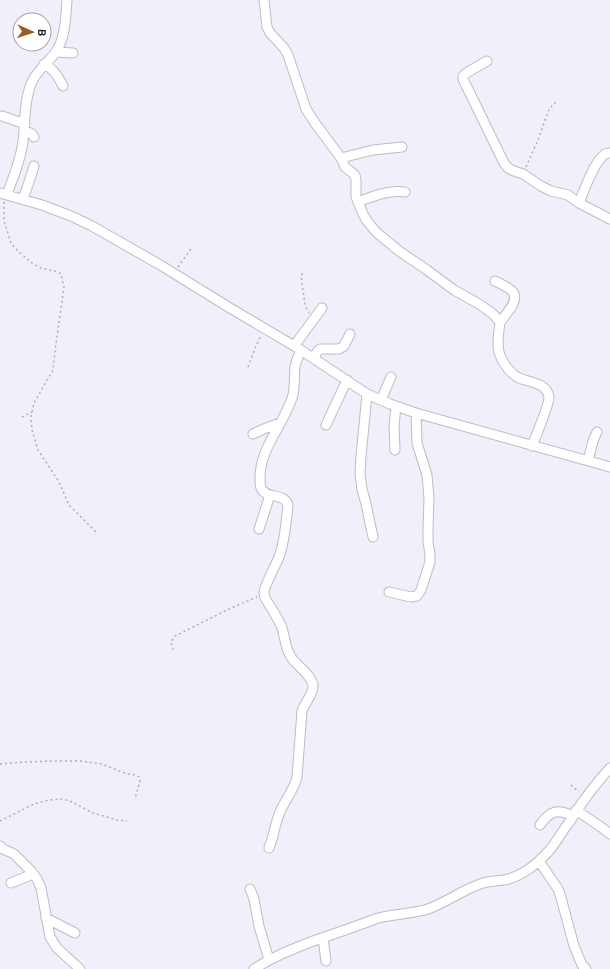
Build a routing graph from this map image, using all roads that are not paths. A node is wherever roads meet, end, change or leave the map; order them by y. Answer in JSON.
{"nodes":[{"id":1,"x":67,"y":0,"type":"edge"},
{"id":2,"x":264,"y":0,"type":"edge"},
{"id":3,"x":56,"y":52,"type":"junction"},
{"id":4,"x":73,"y":53,"type":"dead end"},
{"id":5,"x":487,"y":61,"type":"dead end"},
{"id":6,"x":44,"y":64,"type":"junction"},
{"id":7,"x":63,"y":86,"type":"dead end"},
{"id":8,"x":2,"y":116,"type":"dead end"},
{"id":9,"x":25,"y":127,"type":"junction"},
{"id":10,"x":34,"y":137,"type":"dead end"},
{"id":11,"x":402,"y":146,"type":"dead end"},
{"id":12,"x":610,"y":153,"type":"edge"},
{"id":13,"x":341,"y":158,"type":"junction"},
{"id":14,"x":34,"y":166,"type":"dead end"},
{"id":15,"x":405,"y":192,"type":"dead end"},
{"id":16,"x":4,"y":194,"type":"edge"},
{"id":17,"x":23,"y":199,"type":"junction"},
{"id":18,"x":358,"y":202,"type":"junction"},
{"id":19,"x":580,"y":203,"type":"junction"},
{"id":20,"x":610,"y":219,"type":"edge"},
{"id":21,"x":495,"y":281,"type":"dead end"},
{"id":22,"x":322,"y":308,"type":"dead end"},
{"id":23,"x":500,"y":322,"type":"junction"},
{"id":24,"x":350,"y":334,"type":"dead end"},
{"id":25,"x":297,"y":348,"type":"junction"},
{"id":26,"x":314,"y":358,"type":"junction"},
{"id":27,"x":391,"y":377,"type":"dead end"},
{"id":28,"x":347,"y":380,"type":"junction"},
{"id":29,"x":367,"y":394,"type":"junction"},
{"id":30,"x":381,"y":400,"type":"junction"},
{"id":31,"x":396,"y":406,"type":"junction"},
{"id":32,"x":416,"y":413,"type":"junction"},
{"id":33,"x":280,"y":423,"type":"junction"},
{"id":34,"x":326,"y":426,"type":"dead end"},
{"id":35,"x":597,"y":432,"type":"dead end"},
{"id":36,"x":253,"y":434,"type":"dead end"},
{"id":37,"x":532,"y":446,"type":"junction"},
{"id":38,"x":395,"y":450,"type":"dead end"},
{"id":39,"x":588,"y":461,"type":"junction"},
{"id":40,"x":610,"y":468,"type":"edge"},
{"id":41,"x":270,"y":495,"type":"junction"},
{"id":42,"x":259,"y":529,"type":"dead end"},
{"id":43,"x":373,"y":537,"type":"dead end"},
{"id":44,"x":389,"y":592,"type":"dead end"},
{"id":45,"x":610,"y":768,"type":"edge"},
{"id":46,"x":574,"y":813,"type":"junction"},
{"id":47,"x":540,"y":825,"type":"dead end"},
{"id":48,"x":610,"y":834,"type":"edge"},
{"id":49,"x":0,"y":846,"type":"edge"},
{"id":50,"x":269,"y":848,"type":"dead end"},
{"id":51,"x":538,"y":861,"type":"junction"},
{"id":52,"x":33,"y":874,"type":"junction"},
{"id":53,"x":10,"y":883,"type":"dead end"},
{"id":54,"x":250,"y":889,"type":"dead end"},
{"id":55,"x":46,"y":918,"type":"junction"},
{"id":56,"x":75,"y":933,"type":"dead end"},
{"id":57,"x":323,"y":938,"type":"junction"},
{"id":58,"x":269,"y":960,"type":"junction"},
{"id":59,"x":326,"y":961,"type":"dead end"},
{"id":60,"x":80,"y":969,"type":"edge"},
{"id":61,"x":254,"y":969,"type":"edge"},
{"id":62,"x":586,"y":969,"type":"edge"}],
"edges":[{"from":1,"to":3,"type":"street"},
{"from":2,"to":13,"type":"street"},
{"from":3,"to":4,"type":"street"},
{"from":3,"to":6,"type":"street"},
{"from":5,"to":19,"type":"street"},
{"from":6,"to":7,"type":"street"},
{"from":6,"to":9,"type":"street"},
{"from":8,"to":9,"type":"street"},
{"from":9,"to":10,"type":"street"},
{"from":9,"to":16,"type":"street"},
{"from":11,"to":13,"type":"street"},
{"from":12,"to":19,"type":"street"},
{"from":13,"to":18,"type":"street"},
{"from":14,"to":17,"type":"street"},
{"from":15,"to":18,"type":"street"},
{"from":16,"to":17,"type":"street"},
{"from":17,"to":25,"type":"street"},
{"from":18,"to":23,"type":"street"},
{"from":19,"to":20,"type":"street"},
{"from":21,"to":23,"type":"street"},
{"from":22,"to":25,"type":"street"},
{"from":23,"to":37,"type":"street"},
{"from":24,"to":26,"type":"street"},
{"from":25,"to":26,"type":"street"},
{"from":25,"to":33,"type":"street"},
{"from":26,"to":28,"type":"street"},
{"from":27,"to":30,"type":"street"},
{"from":28,"to":29,"type":"street"},
{"from":28,"to":34,"type":"street"},
{"from":29,"to":30,"type":"street"},
{"from":29,"to":43,"type":"street"},
{"from":30,"to":31,"type":"street"},
{"from":31,"to":32,"type":"street"},
{"from":31,"to":38,"type":"street"},
{"from":32,"to":37,"type":"street"},
{"from":32,"to":44,"type":"street"},
{"from":33,"to":36,"type":"street"},
{"from":33,"to":41,"type":"street"},
{"from":35,"to":39,"type":"street"},
{"from":37,"to":39,"type":"street"},
{"from":39,"to":40,"type":"street"},
{"from":41,"to":42,"type":"street"},
{"from":41,"to":50,"type":"street"},
{"from":45,"to":46,"type":"street"},
{"from":46,"to":47,"type":"street"},
{"from":46,"to":48,"type":"street"},
{"from":46,"to":51,"type":"street"},
{"from":49,"to":52,"type":"street"},
{"from":51,"to":57,"type":"street"},
{"from":51,"to":62,"type":"street"},
{"from":52,"to":53,"type":"street"},
{"from":52,"to":55,"type":"street"},
{"from":54,"to":58,"type":"street"},
{"from":55,"to":56,"type":"street"},
{"from":55,"to":60,"type":"street"},
{"from":57,"to":58,"type":"street"},
{"from":57,"to":59,"type":"street"},
{"from":58,"to":61,"type":"street"}]}
